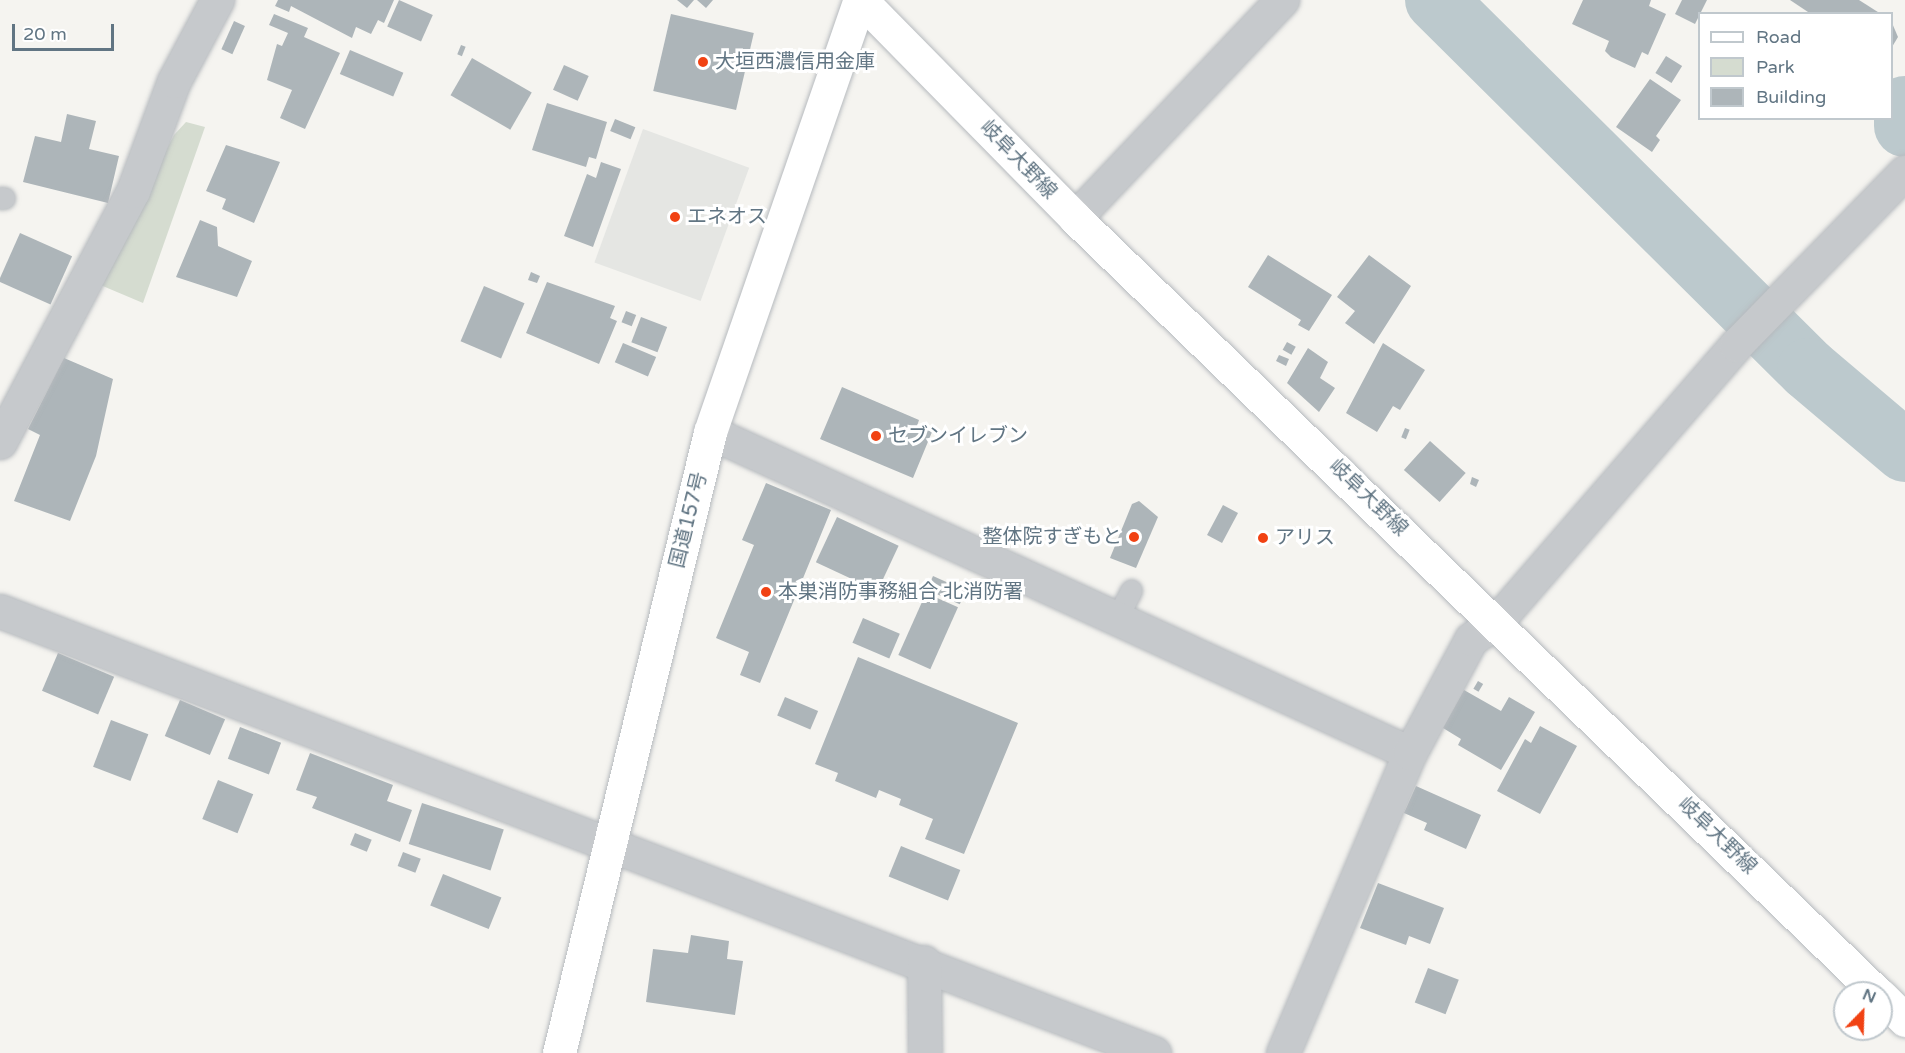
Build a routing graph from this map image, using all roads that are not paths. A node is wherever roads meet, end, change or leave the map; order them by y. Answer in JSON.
{"nodes":[{"id":1,"x":217,"y":0,"type":"edge"},
{"id":2,"x":861,"y":0,"type":"edge"},
{"id":3,"x":1282,"y":0,"type":"edge"},
{"id":4,"x":1898,"y":176,"type":"edge"},
{"id":5,"x":1074,"y":218,"type":"junction"},
{"id":6,"x":710,"y":432,"type":"junction"},
{"id":7,"x":0,"y":442,"type":"edge"},
{"id":8,"x":0,"y":611,"type":"edge"},
{"id":9,"x":1496,"y":622,"type":"junction"},
{"id":10,"x":1410,"y":753,"type":"junction"},
{"id":11,"x":610,"y":841,"type":"junction"},
{"id":12,"x":924,"y":962,"type":"junction"},
{"id":13,"x":1866,"y":981,"type":"edge"},
{"id":14,"x":1893,"y":1008,"type":"edge"},
{"id":15,"x":1905,"y":1020,"type":"edge"},
{"id":16,"x":559,"y":1053,"type":"edge"},
{"id":17,"x":925,"y":1053,"type":"edge"},
{"id":18,"x":1154,"y":1053,"type":"edge"},
{"id":19,"x":1283,"y":1053,"type":"edge"}],
"edges":[{"from":1,"to":7,"type":"street"},
{"from":2,"to":5,"type":"main road","name":"岐阜大野線"},
{"from":2,"to":6,"type":"main road","name":"国道157号"},
{"from":3,"to":5,"type":"street"},
{"from":4,"to":9,"type":"street"},
{"from":5,"to":9,"type":"main road","name":"岐阜大野線"},
{"from":6,"to":10,"type":"street"},
{"from":6,"to":11,"type":"main road","name":"国道157号"},
{"from":8,"to":11,"type":"street"},
{"from":9,"to":10,"type":"street"},
{"from":9,"to":13,"type":"main road","name":"岐阜大野線"},
{"from":10,"to":19,"type":"street"},
{"from":11,"to":12,"type":"street"},
{"from":11,"to":16,"type":"main road","name":"国道157号"},
{"from":12,"to":17,"type":"street"},
{"from":12,"to":18,"type":"street"},
{"from":14,"to":15,"type":"main road"}]}
